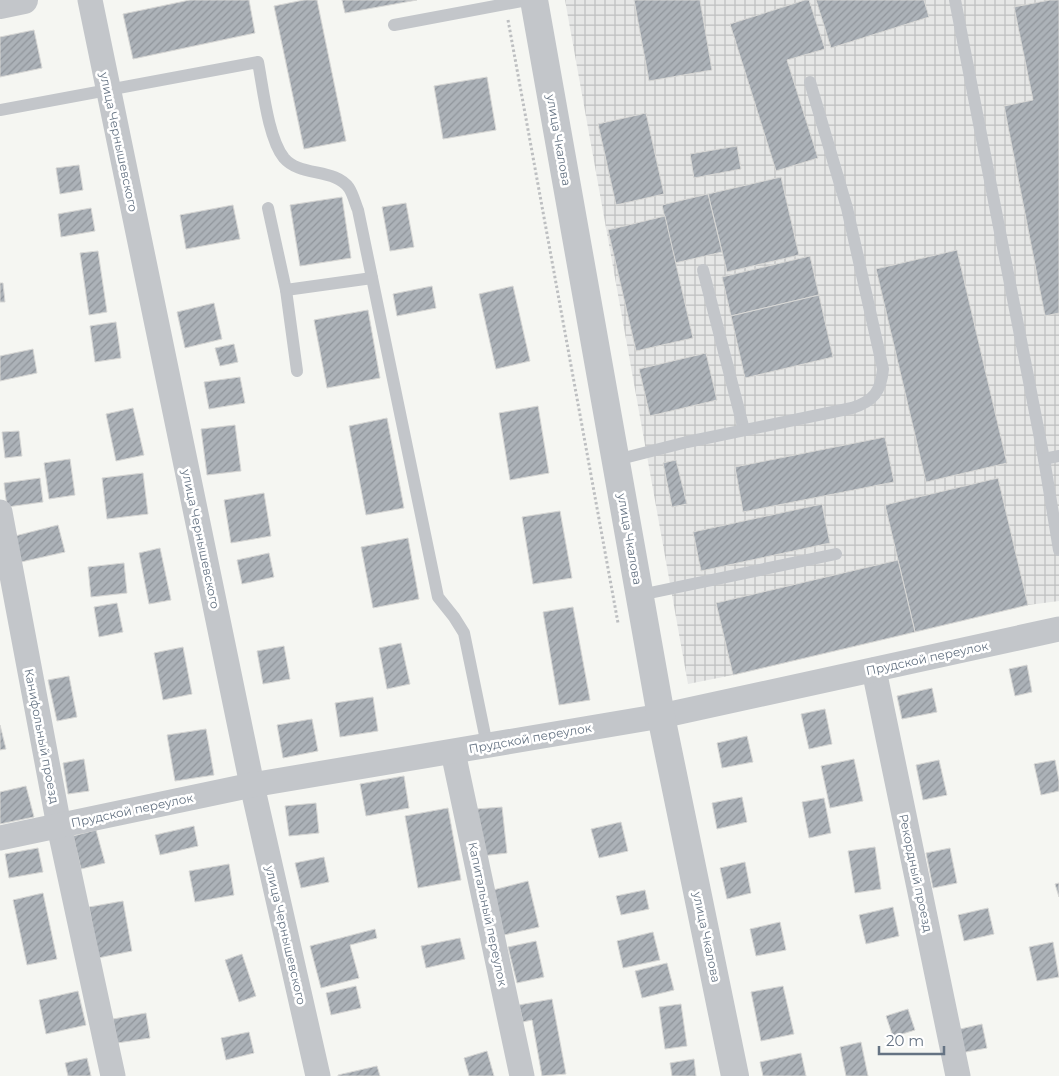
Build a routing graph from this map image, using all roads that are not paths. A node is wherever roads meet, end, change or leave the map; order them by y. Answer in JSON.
{"nodes":[{"id":1,"x":24,"y":0,"type":"edge"},
{"id":2,"x":90,"y":0,"type":"edge"},
{"id":3,"x":527,"y":0,"type":"edge"},
{"id":4,"x":534,"y":0,"type":"edge"},
{"id":5,"x":954,"y":0,"type":"edge"},
{"id":6,"x":0,"y":5,"type":"edge"},
{"id":7,"x":394,"y":25,"type":"dead end"},
{"id":8,"x":810,"y":82,"type":"dead end"},
{"id":9,"x":108,"y":90,"type":"junction"},
{"id":10,"x":0,"y":110,"type":"edge"},
{"id":11,"x":268,"y":208,"type":"dead end"},
{"id":12,"x":703,"y":270,"type":"dead end"},
{"id":13,"x":372,"y":278,"type":"junction"},
{"id":14,"x":286,"y":290,"type":"junction"},
{"id":15,"x":298,"y":371,"type":"dead end"},
{"id":16,"x":744,"y":430,"type":"junction"},
{"id":17,"x":1059,"y":456,"type":"edge"},
{"id":18,"x":1044,"y":459,"type":"junction"},
{"id":19,"x":616,"y":460,"type":"junction"},
{"id":20,"x":0,"y":512,"type":"edge"},
{"id":21,"x":1059,"y":550,"type":"edge"},
{"id":22,"x":836,"y":554,"type":"dead end"},
{"id":23,"x":640,"y":595,"type":"junction"},
{"id":24,"x":1059,"y":630,"type":"edge"},
{"id":25,"x":874,"y":670,"type":"junction"},
{"id":26,"x":661,"y":716,"type":"junction"},
{"id":27,"x":487,"y":745,"type":"junction"},
{"id":28,"x":453,"y":752,"type":"junction"},
{"id":29,"x":252,"y":785,"type":"junction"},
{"id":30,"x":59,"y":826,"type":"junction"},
{"id":31,"x":0,"y":838,"type":"edge"},
{"id":32,"x":113,"y":1076,"type":"edge"},
{"id":33,"x":318,"y":1076,"type":"edge"},
{"id":34,"x":522,"y":1076,"type":"edge"},
{"id":35,"x":735,"y":1076,"type":"edge"},
{"id":36,"x":958,"y":1076,"type":"edge"}],
"edges":[{"from":1,"to":6,"type":"street"},
{"from":2,"to":9,"type":"street","name":"улица Чернышевского"},
{"from":3,"to":7,"type":"lane"},
{"from":4,"to":19,"type":"street","name":"улица Чкалова"},
{"from":5,"to":18,"type":"lane"},
{"from":8,"to":16,"type":"lane"},
{"from":9,"to":10,"type":"lane"},
{"from":9,"to":13,"type":"lane"},
{"from":9,"to":29,"type":"street","name":"улица Чернышевского"},
{"from":11,"to":14,"type":"lane"},
{"from":12,"to":16,"type":"lane"},
{"from":13,"to":14,"type":"lane"},
{"from":13,"to":27,"type":"lane"},
{"from":14,"to":15,"type":"lane"},
{"from":16,"to":19,"type":"lane"},
{"from":17,"to":18,"type":"lane"},
{"from":18,"to":21,"type":"lane"},
{"from":19,"to":23,"type":"street","name":"улица Чкалова"},
{"from":20,"to":30,"type":"street","name":"Канифольный проезд"},
{"from":22,"to":23,"type":"lane"},
{"from":23,"to":26,"type":"street","name":"улица Чкалова"},
{"from":24,"to":25,"type":"street","name":"Прудской переулок"},
{"from":25,"to":26,"type":"street","name":"Прудской переулок"},
{"from":25,"to":36,"type":"street","name":"Рекордный проезд"},
{"from":26,"to":27,"type":"street","name":"Прудской переулок"},
{"from":26,"to":35,"type":"street","name":"улица Чкалова"},
{"from":27,"to":28,"type":"street","name":"Прудской переулок"},
{"from":28,"to":29,"type":"street","name":"Прудской переулок"},
{"from":28,"to":34,"type":"street","name":"Капитальный переулок"},
{"from":29,"to":30,"type":"street","name":"Прудской переулок"},
{"from":29,"to":33,"type":"street","name":"улица Чернышевского"},
{"from":30,"to":31,"type":"street","name":"Прудской переулок"},
{"from":30,"to":32,"type":"street","name":"Канифольный проезд"}]}
